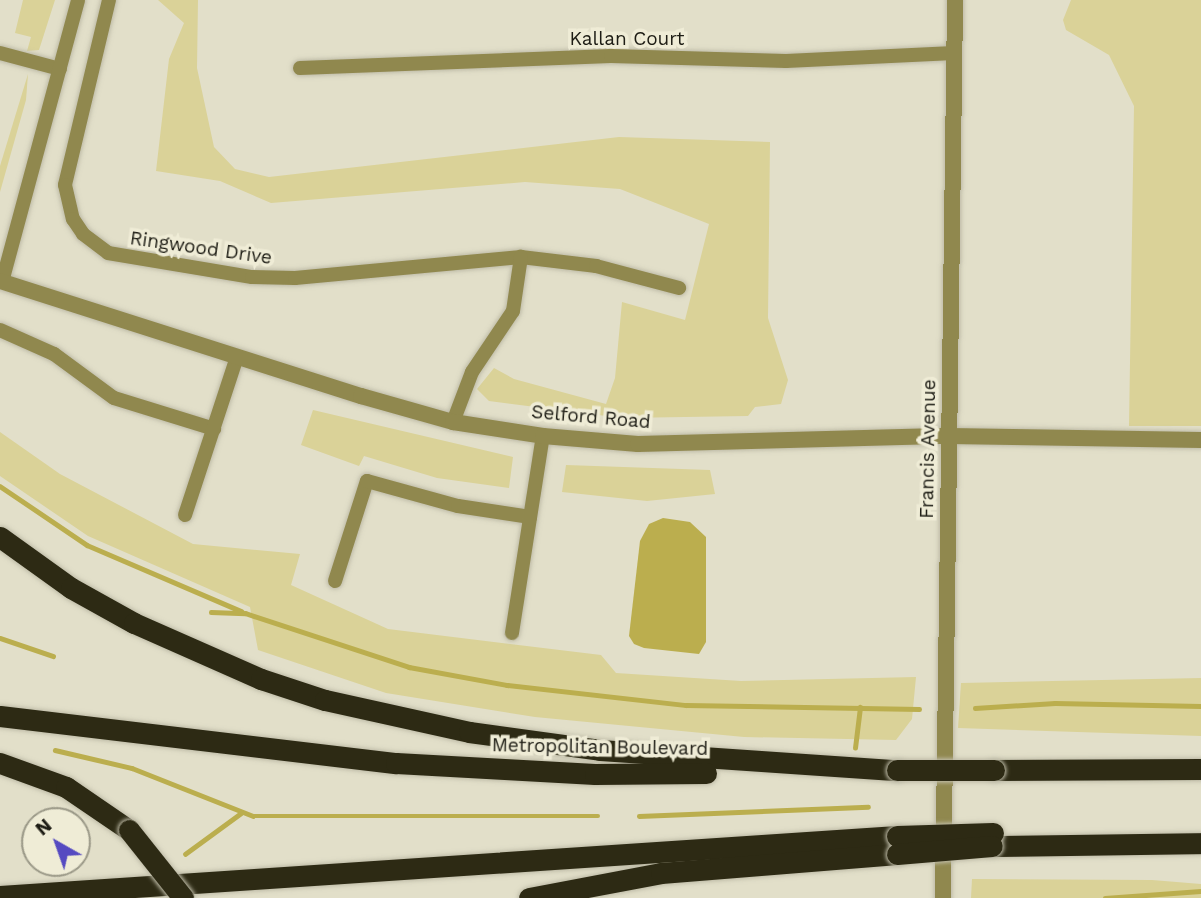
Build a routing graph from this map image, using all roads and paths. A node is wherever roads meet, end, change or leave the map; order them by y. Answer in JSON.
{"nodes":[{"id":1,"x":78,"y":0,"type":"edge"},
{"id":2,"x":109,"y":0,"type":"edge"},
{"id":3,"x":955,"y":0,"type":"edge"},
{"id":4,"x":0,"y":53,"type":"edge"},
{"id":5,"x":954,"y":53,"type":"junction"},
{"id":6,"x":300,"y":68,"type":"dead end"},
{"id":7,"x":60,"y":69,"type":"junction"},
{"id":8,"x":522,"y":257,"type":"junction"},
{"id":9,"x":1,"y":281,"type":"edge"},
{"id":10,"x":680,"y":288,"type":"dead end"},
{"id":11,"x":0,"y":330,"type":"edge"},
{"id":12,"x":237,"y":357,"type":"junction"},
{"id":13,"x":453,"y":422,"type":"junction"},
{"id":14,"x":214,"y":429,"type":"junction"},
{"id":15,"x":543,"y":436,"type":"junction"},
{"id":16,"x":949,"y":436,"type":"junction"},
{"id":17,"x":1201,"y":440,"type":"edge"},
{"id":18,"x":185,"y":515,"type":"dead end"},
{"id":19,"x":530,"y":517,"type":"junction"},
{"id":20,"x":0,"y":537,"type":"edge"},
{"id":21,"x":335,"y":581,"type":"dead end"},
{"id":22,"x":512,"y":634,"type":"dead end"},
{"id":23,"x":0,"y":716,"type":"edge"},
{"id":24,"x":0,"y":763,"type":"edge"},
{"id":25,"x":1201,"y":769,"type":"edge"},
{"id":26,"x":897,"y":770,"type":"junction"},
{"id":27,"x":1201,"y":831,"type":"edge"},
{"id":28,"x":993,"y":839,"type":"junction"},
{"id":29,"x":1201,"y":843,"type":"edge"},
{"id":30,"x":897,"y":845,"type":"junction"},
{"id":31,"x":0,"y":883,"type":"edge"},
{"id":32,"x":212,"y":883,"type":"junction"},
{"id":33,"x":0,"y":896,"type":"edge"},
{"id":34,"x":183,"y":898,"type":"edge"},
{"id":35,"x":529,"y":898,"type":"edge"},
{"id":36,"x":943,"y":898,"type":"edge"}],
"edges":[{"from":1,"to":7,"type":"street"},
{"from":2,"to":8,"type":"street","name":"Ringwood Drive"},
{"from":3,"to":5,"type":"street","name":"Francis Avenue"},
{"from":4,"to":7,"type":"street"},
{"from":5,"to":6,"type":"street","name":"Kallan Court"},
{"from":5,"to":16,"type":"street","name":"Francis Avenue"},
{"from":7,"to":9,"type":"street"},
{"from":8,"to":10,"type":"street","name":"Ringwood Drive"},
{"from":8,"to":13,"type":"street"},
{"from":9,"to":12,"type":"street","name":"Selford Road"},
{"from":11,"to":14,"type":"street"},
{"from":12,"to":13,"type":"street","name":"Selford Road"},
{"from":12,"to":14,"type":"street"},
{"from":13,"to":15,"type":"street","name":"Selford Road"},
{"from":14,"to":18,"type":"street"},
{"from":15,"to":16,"type":"street","name":"Selford Road"},
{"from":15,"to":19,"type":"street"},
{"from":16,"to":17,"type":"street","name":"Selford Road"},
{"from":16,"to":36,"type":"street","name":"Francis Avenue"},
{"from":19,"to":21,"type":"street"},
{"from":19,"to":22,"type":"street"},
{"from":20,"to":26,"type":"highway"},
{"from":23,"to":26,"type":"highway","name":"Metropolitan Boulevard"},
{"from":24,"to":34,"type":"highway","bridge":true},
{"from":25,"to":26,"type":"highway","name":"Metropolitan Boulevard","bridge":true},
{"from":27,"to":28,"type":"highway"},
{"from":28,"to":29,"type":"highway"},
{"from":28,"to":30,"type":"highway","bridge":true},
{"from":30,"to":32,"type":"highway"},
{"from":30,"to":35,"type":"highway"},
{"from":31,"to":32,"type":"highway"},
{"from":32,"to":33,"type":"highway"}]}
